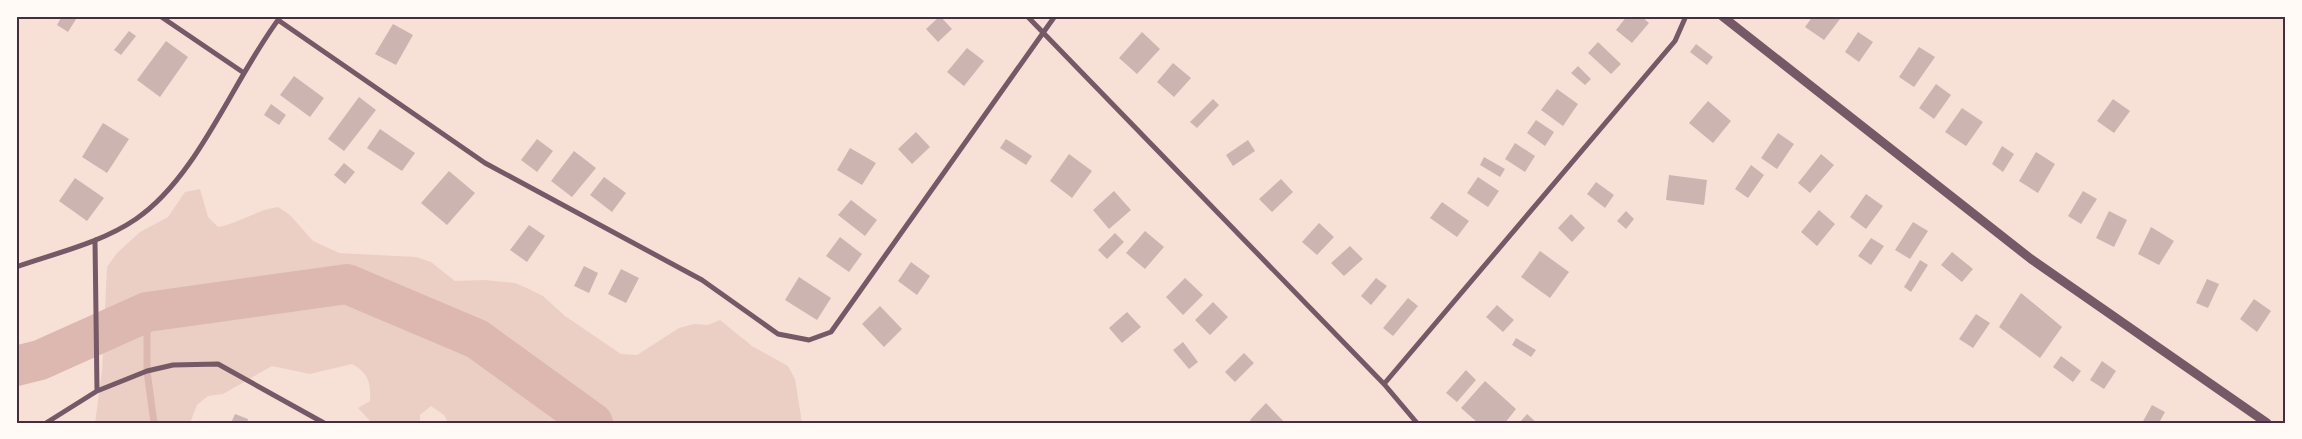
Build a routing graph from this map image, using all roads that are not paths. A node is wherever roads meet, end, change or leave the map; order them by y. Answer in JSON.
{"nodes":[{"id":1,"x":160,"y":16,"type":"edge"},
{"id":2,"x":1027,"y":16,"type":"edge"},
{"id":3,"x":1055,"y":16,"type":"edge"},
{"id":4,"x":1686,"y":16,"type":"edge"},
{"id":5,"x":1722,"y":16,"type":"edge"},
{"id":6,"x":279,"y":18,"type":"edge"},
{"id":7,"x":1043,"y":33,"type":"junction"},
{"id":8,"x":244,"y":73,"type":"junction"},
{"id":9,"x":95,"y":240,"type":"junction"},
{"id":10,"x":16,"y":267,"type":"edge"},
{"id":11,"x":1384,"y":384,"type":"junction"},
{"id":12,"x":97,"y":391,"type":"junction"},
{"id":13,"x":46,"y":423,"type":"edge"},
{"id":14,"x":324,"y":423,"type":"edge"},
{"id":15,"x":1417,"y":423,"type":"edge"},
{"id":16,"x":2267,"y":423,"type":"edge"}],
"edges":[{"from":1,"to":8,"type":"street"},
{"from":2,"to":7,"type":"street"},
{"from":3,"to":7,"type":"street"},
{"from":4,"to":11,"type":"street"},
{"from":5,"to":16,"type":"street"},
{"from":6,"to":7,"type":"street"},
{"from":6,"to":8,"type":"street"},
{"from":7,"to":11,"type":"street"},
{"from":8,"to":9,"type":"street"},
{"from":9,"to":10,"type":"street"},
{"from":9,"to":12,"type":"street"},
{"from":11,"to":15,"type":"street"},
{"from":12,"to":13,"type":"street"},
{"from":12,"to":14,"type":"street"}]}
